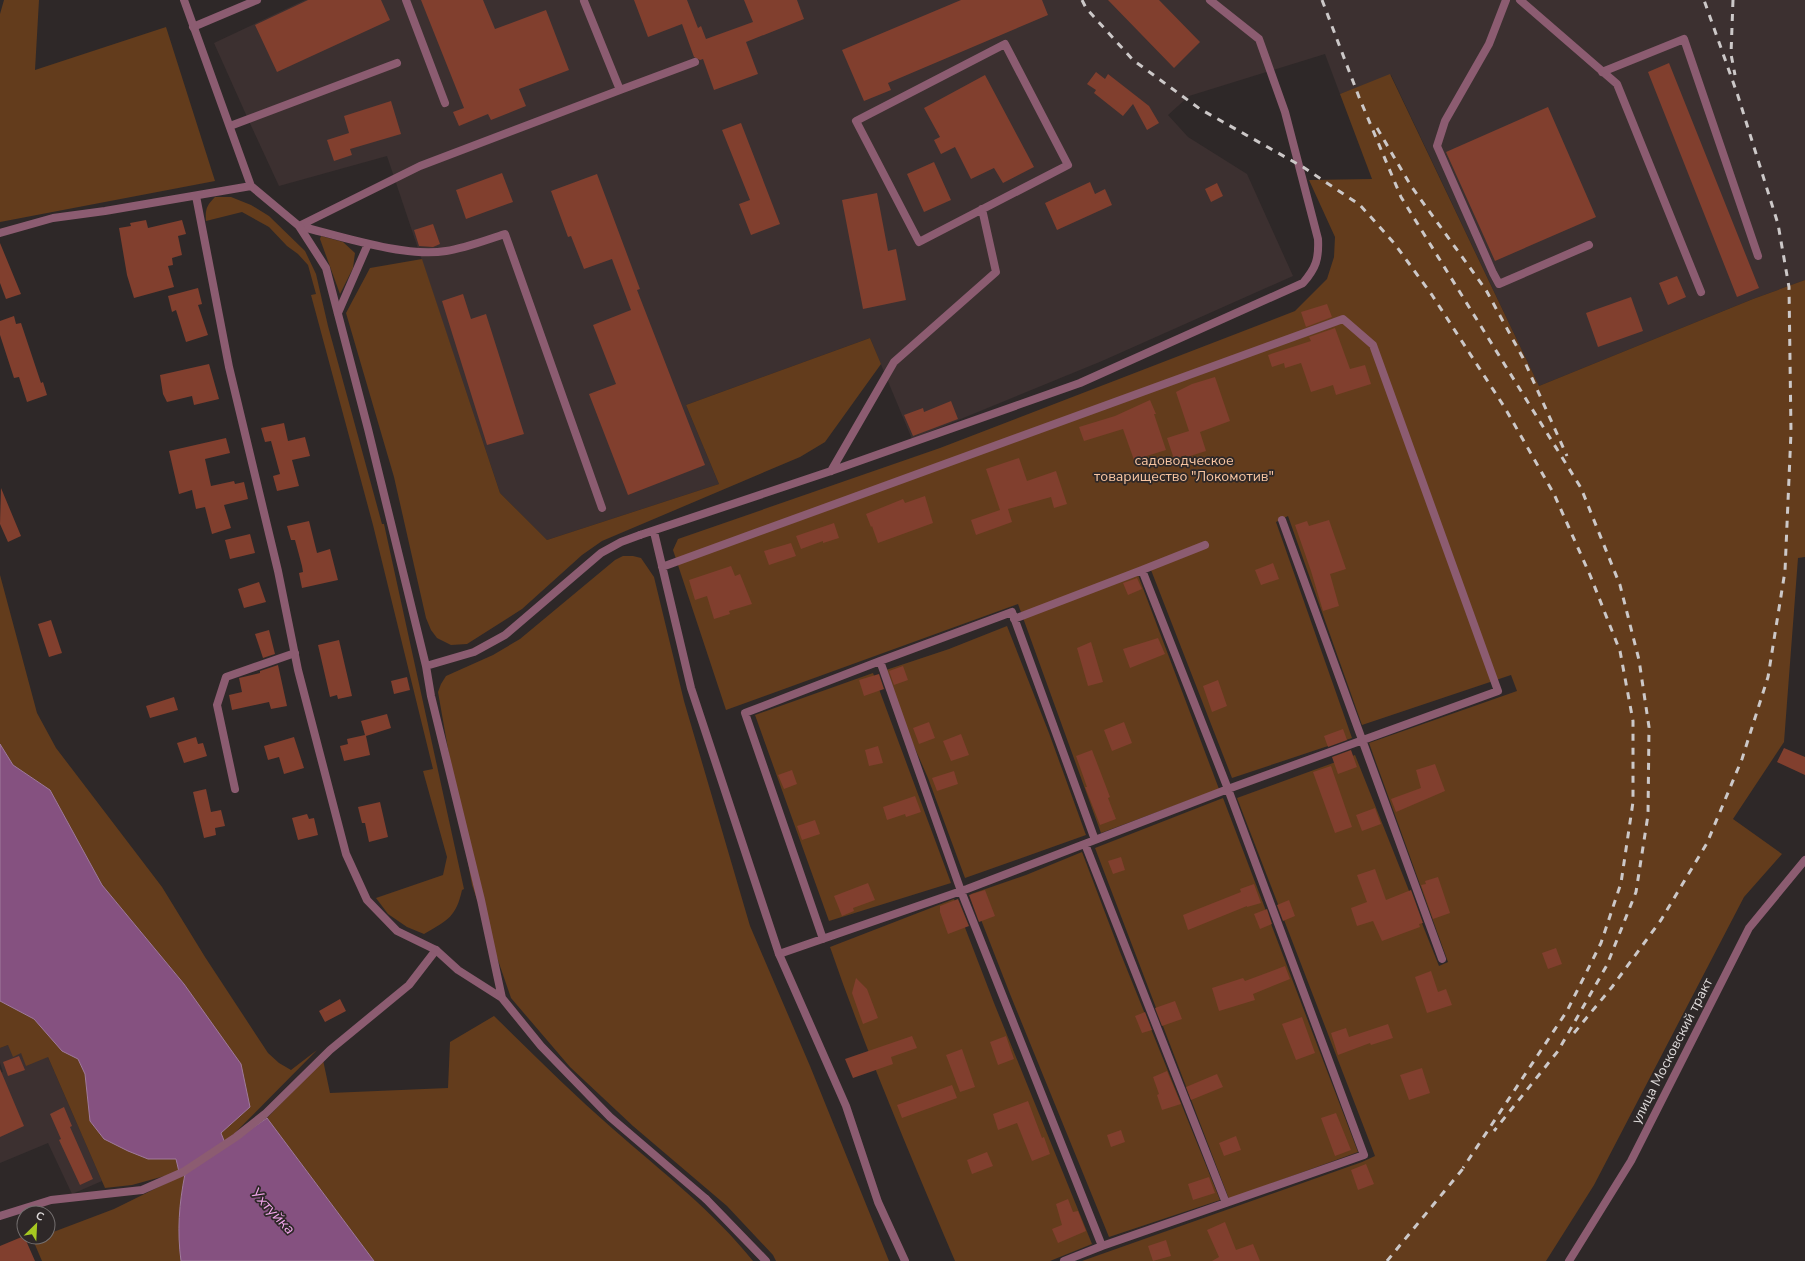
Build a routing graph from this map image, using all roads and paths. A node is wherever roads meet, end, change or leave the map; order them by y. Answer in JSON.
{"nodes":[{"id":1,"x":184,"y":0,"type":"edge"},
{"id":2,"x":257,"y":0,"type":"edge"},
{"id":3,"x":406,"y":0,"type":"edge"},
{"id":4,"x":1210,"y":0,"type":"edge"},
{"id":5,"x":1506,"y":0,"type":"edge"},
{"id":6,"x":1520,"y":0,"type":"edge"},
{"id":7,"x":584,"y":2,"type":"dead end"},
{"id":8,"x":193,"y":27,"type":"junction"},
{"id":9,"x":397,"y":62,"type":"dead end"},
{"id":10,"x":695,"y":62,"type":"dead end"},
{"id":11,"x":1602,"y":72,"type":"junction"},
{"id":12,"x":620,"y":90,"type":"junction"},
{"id":13,"x":444,"y":103,"type":"dead end"},
{"id":14,"x":230,"y":126,"type":"junction"},
{"id":15,"x":251,"y":186,"type":"junction"},
{"id":16,"x":196,"y":196,"type":"junction"},
{"id":17,"x":982,"y":209,"type":"junction"},
{"id":18,"x":299,"y":226,"type":"junction"},
{"id":19,"x":0,"y":233,"type":"edge"},
{"id":20,"x":368,"y":244,"type":"junction"},
{"id":21,"x":1589,"y":245,"type":"dead end"},
{"id":22,"x":1758,"y":256,"type":"dead end"},
{"id":23,"x":1701,"y":292,"type":"dead end"},
{"id":24,"x":338,"y":313,"type":"junction"},
{"id":25,"x":831,"y":471,"type":"junction"},
{"id":26,"x":602,"y":508,"type":"dead end"},
{"id":27,"x":1282,"y":520,"type":"dead end"},
{"id":28,"x":654,"y":532,"type":"junction"},
{"id":29,"x":1205,"y":545,"type":"dead end"},
{"id":30,"x":662,"y":567,"type":"junction"},
{"id":31,"x":1142,"y":570,"type":"junction"},
{"id":32,"x":1014,"y":619,"type":"junction"},
{"id":33,"x":295,"y":653,"type":"junction"},
{"id":34,"x":880,"y":661,"type":"junction"},
{"id":35,"x":426,"y":666,"type":"junction"},
{"id":36,"x":1362,"y":740,"type":"junction"},
{"id":37,"x":235,"y":789,"type":"dead end"},
{"id":38,"x":1228,"y":789,"type":"junction"},
{"id":39,"x":1095,"y":840,"type":"junction"},
{"id":40,"x":1085,"y":844,"type":"junction"},
{"id":41,"x":1805,"y":860,"type":"edge"},
{"id":42,"x":961,"y":891,"type":"junction"},
{"id":43,"x":823,"y":939,"type":"junction"},
{"id":44,"x":436,"y":950,"type":"junction"},
{"id":45,"x":779,"y":954,"type":"junction"},
{"id":46,"x":1442,"y":959,"type":"dead end"},
{"id":47,"x":502,"y":998,"type":"junction"},
{"id":48,"x":1226,"y":1203,"type":"junction"},
{"id":49,"x":0,"y":1216,"type":"edge"},
{"id":50,"x":1102,"y":1246,"type":"junction"},
{"id":51,"x":766,"y":1261,"type":"edge"},
{"id":52,"x":905,"y":1261,"type":"edge"},
{"id":53,"x":1064,"y":1261,"type":"edge"},
{"id":54,"x":1569,"y":1261,"type":"edge"}],
"edges":[{"from":1,"to":8,"type":"street"},
{"from":2,"to":8,"type":"street"},
{"from":3,"to":13,"type":"street"},
{"from":4,"to":25,"type":"street"},
{"from":5,"to":21,"type":"street"},
{"from":6,"to":11,"type":"street"},
{"from":7,"to":12,"type":"street"},
{"from":8,"to":14,"type":"street"},
{"from":9,"to":14,"type":"street"},
{"from":10,"to":12,"type":"street"},
{"from":11,"to":22,"type":"street"},
{"from":11,"to":23,"type":"street"},
{"from":12,"to":18,"type":"street"},
{"from":14,"to":15,"type":"street"},
{"from":15,"to":16,"type":"street"},
{"from":15,"to":18,"type":"street"},
{"from":16,"to":19,"type":"street"},
{"from":16,"to":33,"type":"street"},
{"from":17,"to":17,"type":"street"},
{"from":17,"to":25,"type":"street"},
{"from":18,"to":20,"type":"street"},
{"from":18,"to":24,"type":"street"},
{"from":20,"to":24,"type":"street"},
{"from":20,"to":26,"type":"street"},
{"from":24,"to":35,"type":"street"},
{"from":25,"to":28,"type":"street"},
{"from":27,"to":36,"type":"street"},
{"from":28,"to":30,"type":"street"},
{"from":28,"to":35,"type":"street"},
{"from":29,"to":31,"type":"street"},
{"from":30,"to":36,"type":"street"},
{"from":30,"to":45,"type":"street"},
{"from":31,"to":32,"type":"street"},
{"from":31,"to":38,"type":"street"},
{"from":32,"to":34,"type":"street"},
{"from":32,"to":39,"type":"street"},
{"from":33,"to":37,"type":"street"},
{"from":33,"to":44,"type":"street"},
{"from":34,"to":42,"type":"street"},
{"from":34,"to":43,"type":"street"},
{"from":35,"to":47,"type":"street"},
{"from":36,"to":38,"type":"street"},
{"from":36,"to":46,"type":"street"},
{"from":38,"to":39,"type":"street"},
{"from":38,"to":48,"type":"street"},
{"from":39,"to":40,"type":"street"},
{"from":40,"to":42,"type":"street"},
{"from":40,"to":48,"type":"street"},
{"from":41,"to":54,"type":"street","name":"улица Московский тракт"},
{"from":42,"to":43,"type":"street"},
{"from":42,"to":50,"type":"street"},
{"from":43,"to":45,"type":"street"},
{"from":44,"to":47,"type":"street"},
{"from":44,"to":49,"type":"street"},
{"from":45,"to":52,"type":"street"},
{"from":47,"to":51,"type":"street"},
{"from":48,"to":50,"type":"street"},
{"from":50,"to":53,"type":"street"}]}
